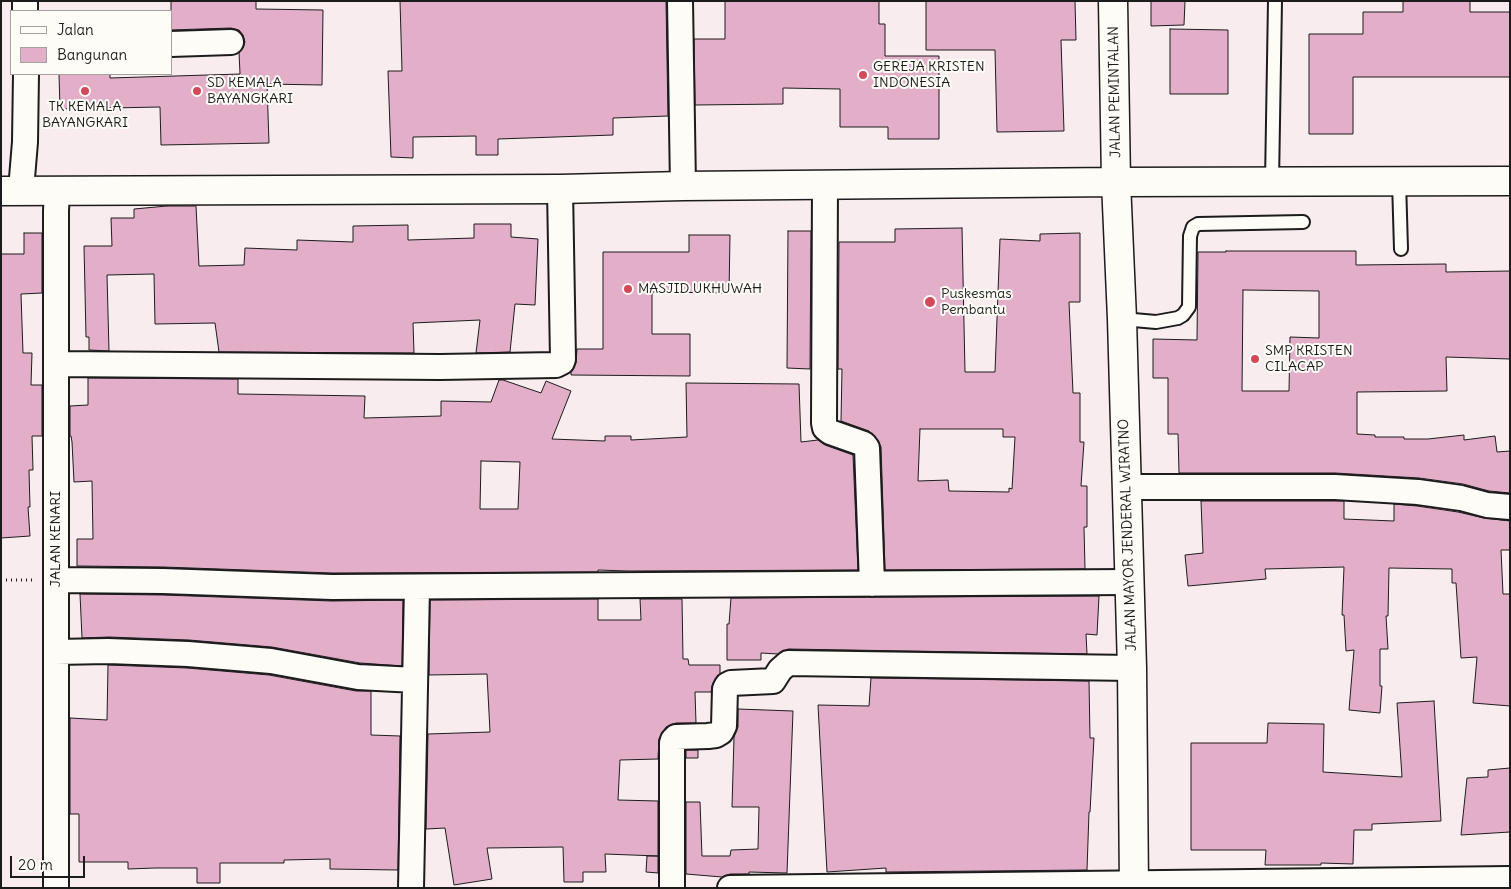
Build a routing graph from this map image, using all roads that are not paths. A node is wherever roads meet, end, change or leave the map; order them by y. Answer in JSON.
{"nodes":[{"id":1,"x":680,"y":1,"type":"edge"},
{"id":2,"x":1113,"y":1,"type":"edge"},
{"id":3,"x":1276,"y":1,"type":"edge"},
{"id":4,"x":231,"y":42,"type":"dead end"},
{"id":5,"x":172,"y":44,"type":"edge"},
{"id":6,"x":26,"y":75,"type":"edge"},
{"id":7,"x":1398,"y":181,"type":"junction"},
{"id":8,"x":1510,"y":181,"type":"edge"},
{"id":9,"x":1116,"y":182,"type":"junction"},
{"id":10,"x":1272,"y":182,"type":"junction"},
{"id":11,"x":825,"y":184,"type":"junction"},
{"id":12,"x":683,"y":186,"type":"junction"},
{"id":13,"x":560,"y":189,"type":"junction"},
{"id":14,"x":57,"y":190,"type":"junction"},
{"id":15,"x":11,"y":191,"type":"edge"},
{"id":16,"x":1303,"y":222,"type":"dead end"},
{"id":17,"x":1400,"y":249,"type":"dead end"},
{"id":18,"x":1122,"y":319,"type":"junction"},
{"id":19,"x":56,"y":364,"type":"junction"},
{"id":20,"x":1126,"y":487,"type":"junction"},
{"id":21,"x":1510,"y":507,"type":"edge"},
{"id":22,"x":56,"y":580,"type":"junction"},
{"id":23,"x":1128,"y":582,"type":"junction"},
{"id":24,"x":872,"y":584,"type":"junction"},
{"id":25,"x":417,"y":587,"type":"junction"},
{"id":26,"x":56,"y":652,"type":"junction"},
{"id":27,"x":1132,"y":668,"type":"junction"},
{"id":28,"x":415,"y":680,"type":"junction"},
{"id":29,"x":1510,"y":879,"type":"edge"},
{"id":30,"x":1411,"y":884,"type":"edge"},
{"id":31,"x":1134,"y":885,"type":"edge"},
{"id":32,"x":56,"y":888,"type":"edge"},
{"id":33,"x":411,"y":888,"type":"edge"},
{"id":34,"x":672,"y":888,"type":"edge"},
{"id":35,"x":730,"y":888,"type":"edge"}],
"edges":[{"from":1,"to":12,"type":"street"},
{"from":2,"to":9,"type":"street","name":"JALAN PEMINTALAN"},
{"from":3,"to":10,"type":"lane"},
{"from":4,"to":5,"type":"street"},
{"from":6,"to":15,"type":"street"},
{"from":7,"to":8,"type":"street"},
{"from":7,"to":10,"type":"street"},
{"from":7,"to":17,"type":"lane"},
{"from":9,"to":10,"type":"street"},
{"from":9,"to":11,"type":"street"},
{"from":9,"to":18,"type":"street","name":"JALAN MAYOR JENDERAL WIRATNO"},
{"from":11,"to":12,"type":"street"},
{"from":11,"to":24,"type":"street"},
{"from":12,"to":13,"type":"street"},
{"from":13,"to":14,"type":"street"},
{"from":13,"to":19,"type":"street"},
{"from":14,"to":15,"type":"street"},
{"from":14,"to":19,"type":"street","name":"JALAN KENARI"},
{"from":16,"to":18,"type":"lane"},
{"from":18,"to":20,"type":"street","name":"JALAN MAYOR JENDERAL WIRATNO"},
{"from":19,"to":22,"type":"street","name":"JALAN KENARI"},
{"from":20,"to":21,"type":"street"},
{"from":20,"to":23,"type":"street","name":"JALAN MAYOR JENDERAL WIRATNO"},
{"from":22,"to":25,"type":"street"},
{"from":22,"to":26,"type":"street","name":"JALAN KENARI"},
{"from":23,"to":24,"type":"street"},
{"from":23,"to":27,"type":"street","name":"JALAN MAYOR JENDERAL WIRATNO"},
{"from":24,"to":25,"type":"street"},
{"from":25,"to":28,"type":"street"},
{"from":26,"to":28,"type":"street"},
{"from":26,"to":32,"type":"street","name":"JALAN KENARI"},
{"from":27,"to":31,"type":"street","name":"JALAN MAYOR JENDERAL WIRATNO"},
{"from":27,"to":34,"type":"street"},
{"from":28,"to":33,"type":"street"},
{"from":29,"to":30,"type":"street"},
{"from":30,"to":31,"type":"street"},
{"from":31,"to":35,"type":"street"}]}
